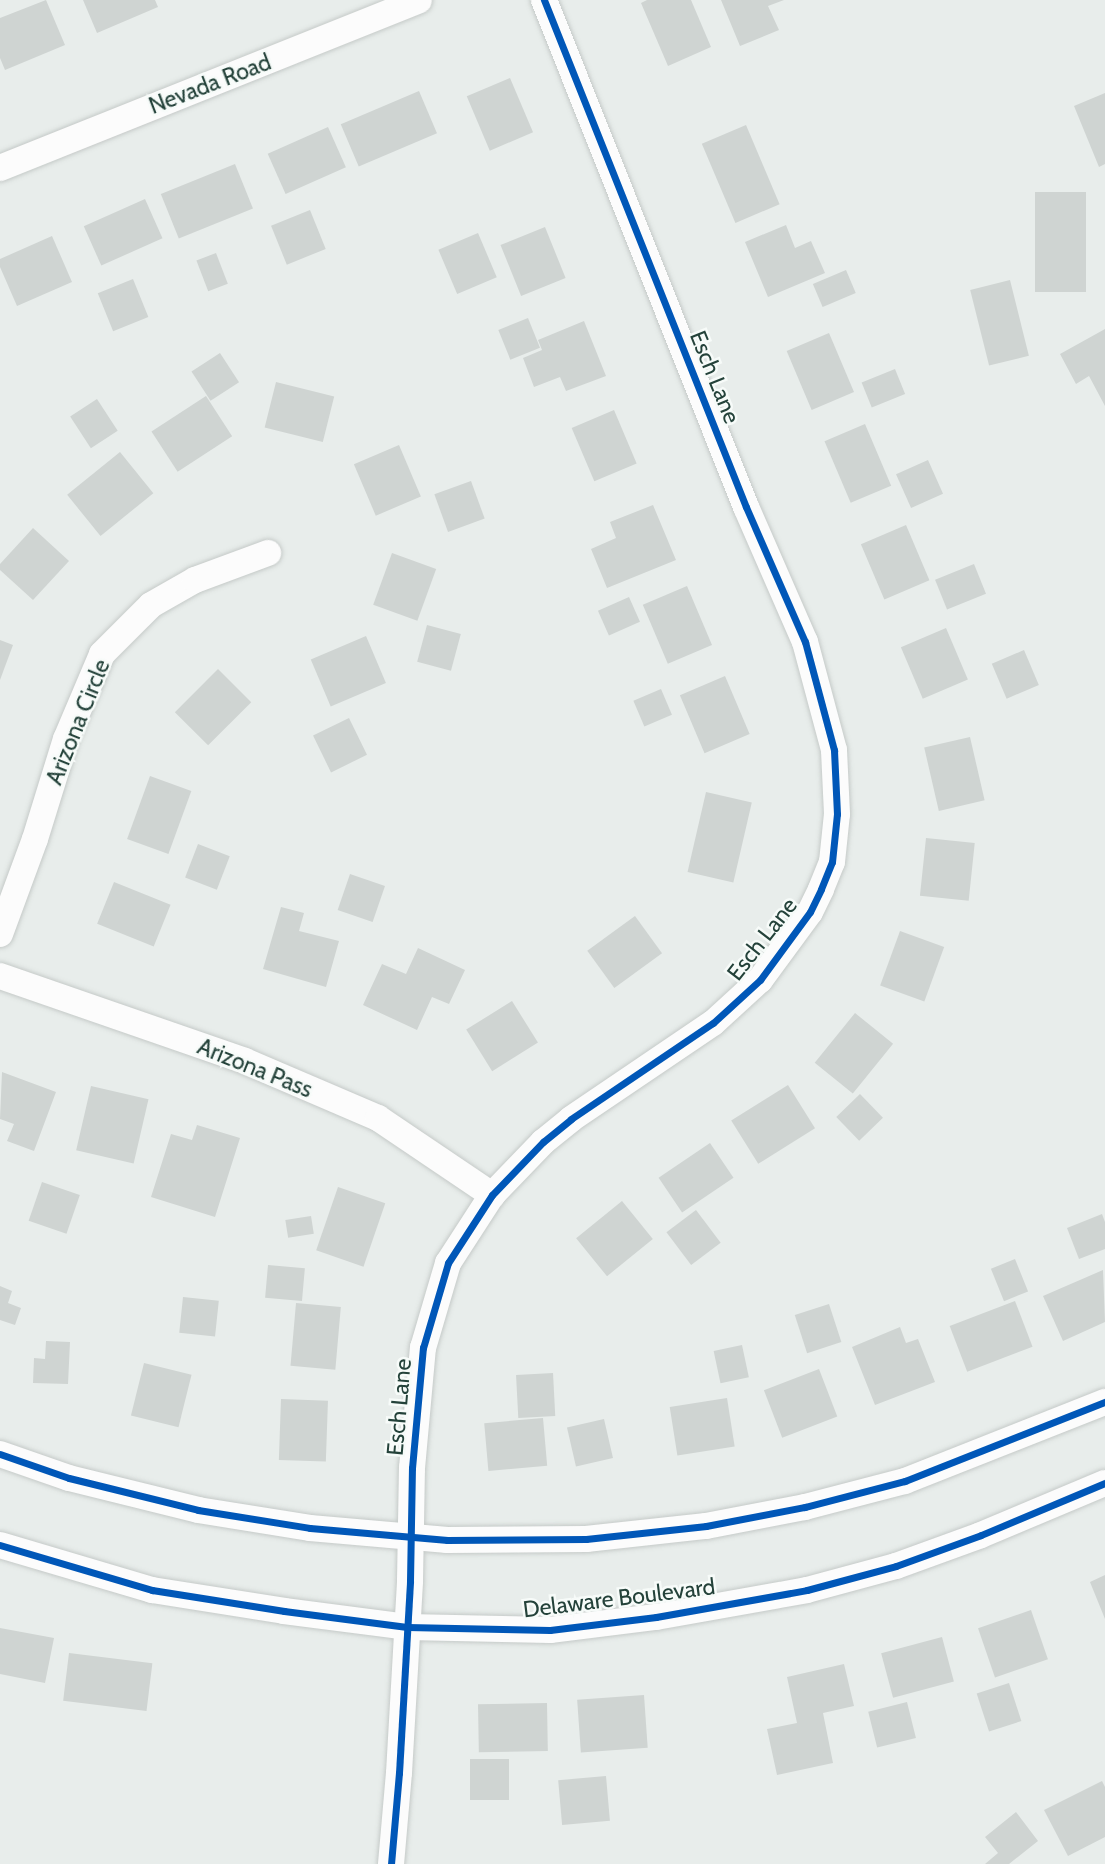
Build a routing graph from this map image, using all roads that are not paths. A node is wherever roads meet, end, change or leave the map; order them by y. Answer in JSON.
{"nodes":[{"id":1,"x":419,"y":0,"type":"edge"},
{"id":2,"x":544,"y":0,"type":"edge"},
{"id":3,"x":0,"y":168,"type":"edge"},
{"id":4,"x":268,"y":552,"type":"dead end"},
{"id":5,"x":0,"y":934,"type":"edge"},
{"id":6,"x":0,"y":976,"type":"edge"},
{"id":7,"x":492,"y":1195,"type":"junction"},
{"id":8,"x":1105,"y":1402,"type":"edge"},
{"id":9,"x":0,"y":1454,"type":"edge"},
{"id":10,"x":1105,"y":1483,"type":"edge"},
{"id":11,"x":411,"y":1538,"type":"junction"},
{"id":12,"x":0,"y":1545,"type":"edge"},
{"id":13,"x":407,"y":1627,"type":"junction"},
{"id":14,"x":391,"y":1864,"type":"edge"}],
"edges":[{"from":1,"to":3,"type":"street","name":"Nevada Road"},
{"from":2,"to":7,"type":"street","name":"Esch Lane"},
{"from":4,"to":5,"type":"street","name":"Arizona Circle"},
{"from":6,"to":7,"type":"street","name":"Arizona Pass"},
{"from":7,"to":11,"type":"street","name":"Esch Lane"},
{"from":8,"to":11,"type":"street"},
{"from":9,"to":11,"type":"street"},
{"from":10,"to":13,"type":"street","name":"Delaware Boulevard"},
{"from":11,"to":13,"type":"street","name":"Esch Lane"},
{"from":12,"to":13,"type":"street","name":"Delaware Boulevard"},
{"from":13,"to":14,"type":"street","name":"Esch Lane"}]}
